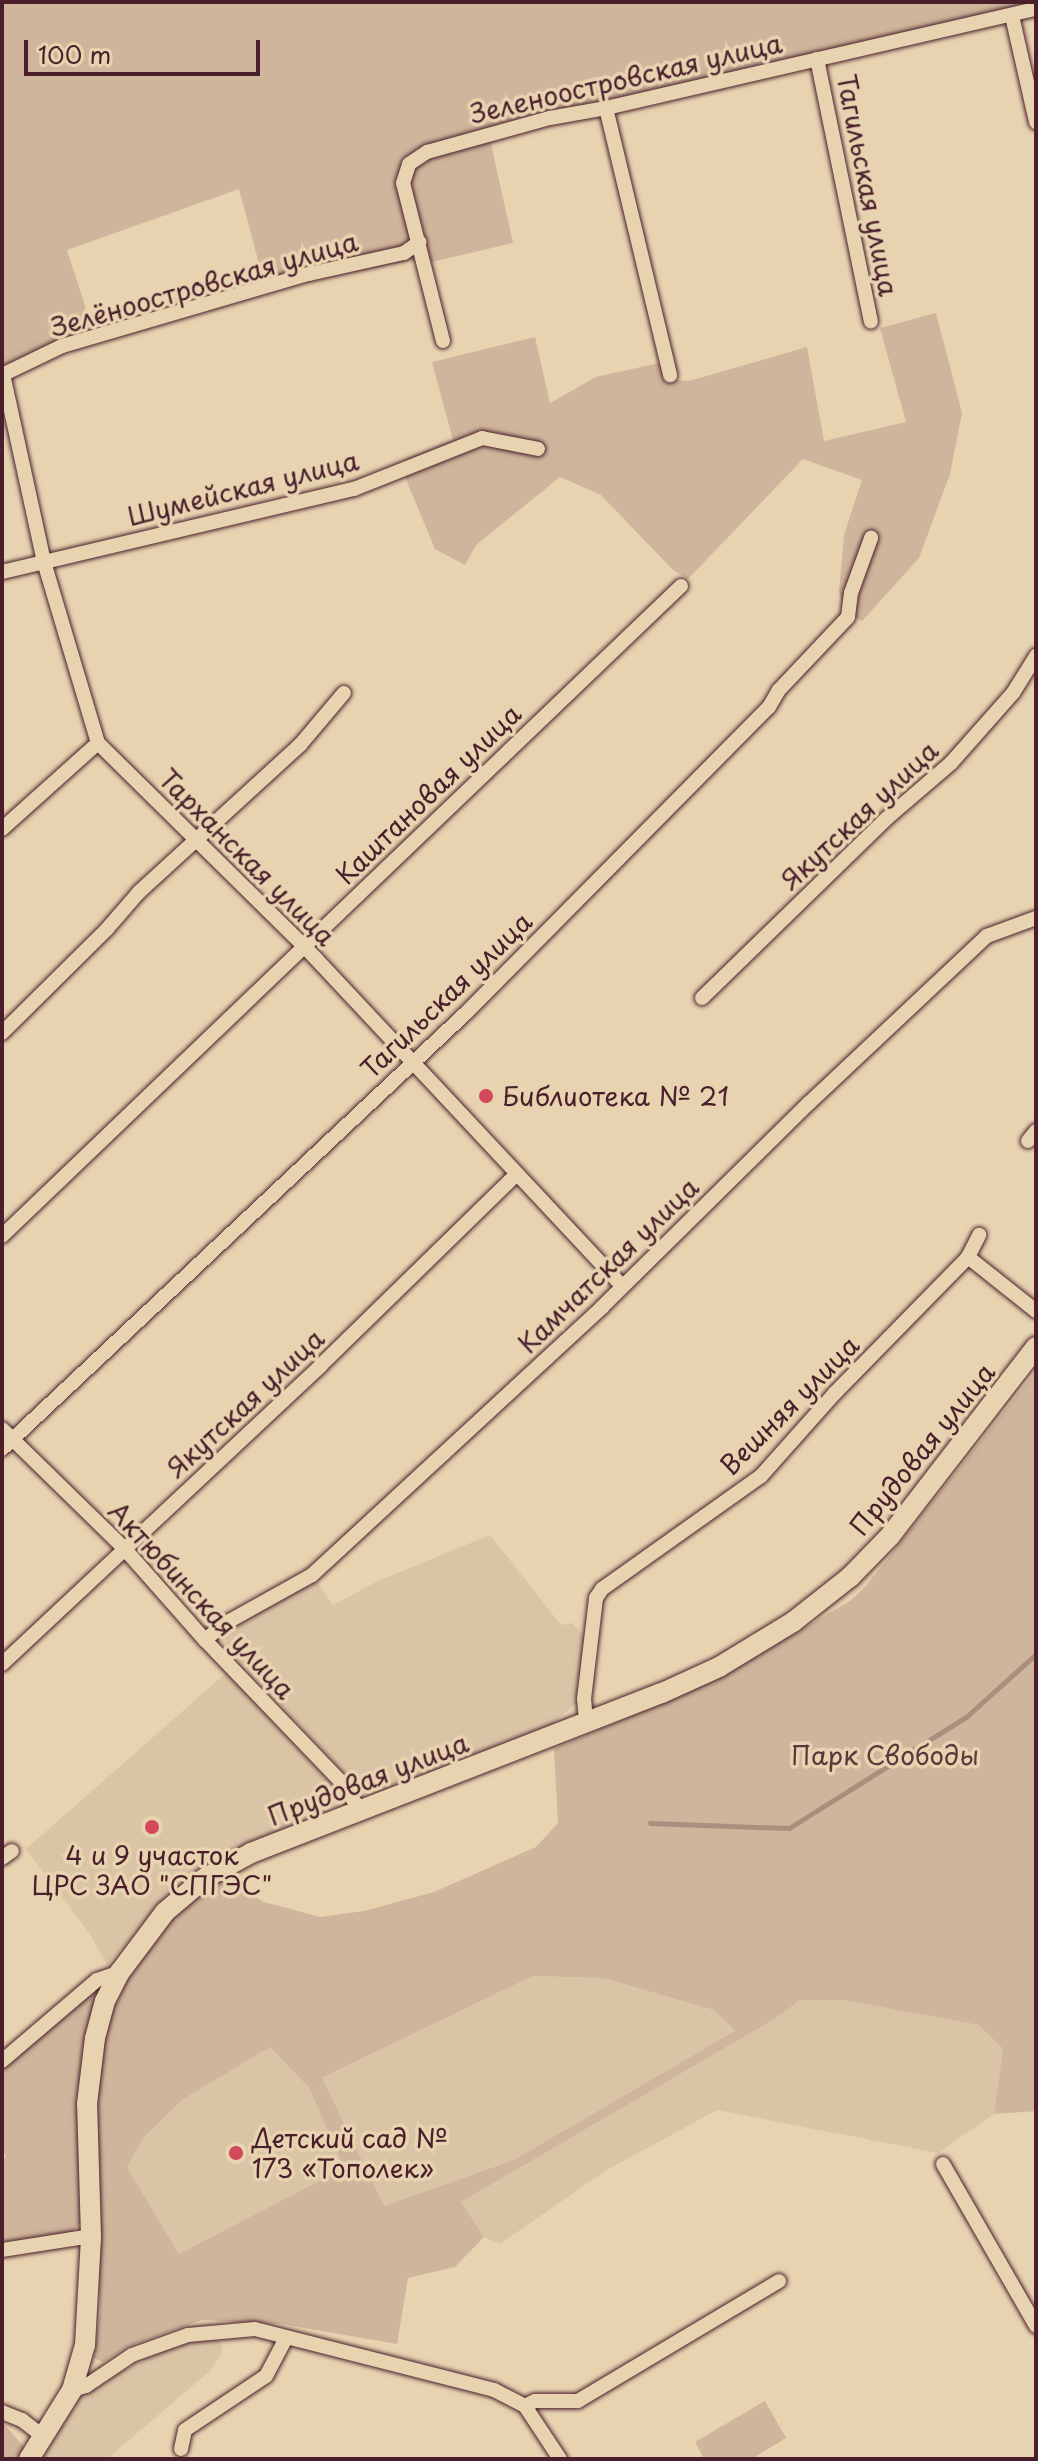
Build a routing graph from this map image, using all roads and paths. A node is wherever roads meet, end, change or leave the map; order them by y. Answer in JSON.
{"nodes":[{"id":1,"x":1036,"y":9,"type":"edge"},
{"id":2,"x":1012,"y":16,"type":"junction"},
{"id":3,"x":817,"y":59,"type":"junction"},
{"id":4,"x":606,"y":108,"type":"junction"},
{"id":5,"x":1036,"y":122,"type":"edge"},
{"id":6,"x":420,"y":242,"type":"junction"},
{"id":7,"x":871,"y":321,"type":"dead end"},
{"id":8,"x":443,"y":341,"type":"dead end"},
{"id":9,"x":2,"y":374,"type":"edge"},
{"id":10,"x":670,"y":375,"type":"dead end"},
{"id":11,"x":538,"y":449,"type":"dead end"},
{"id":12,"x":871,"y":538,"type":"dead end"},
{"id":13,"x":44,"y":562,"type":"junction"},
{"id":14,"x":2,"y":572,"type":"edge"},
{"id":15,"x":681,"y":586,"type":"dead end"},
{"id":16,"x":1036,"y":656,"type":"edge"},
{"id":17,"x":344,"y":693,"type":"dead end"},
{"id":18,"x":98,"y":743,"type":"junction"},
{"id":19,"x":2,"y":829,"type":"edge"},
{"id":20,"x":197,"y":839,"type":"junction"},
{"id":21,"x":1036,"y":918,"type":"edge"},
{"id":22,"x":305,"y":947,"type":"junction"},
{"id":23,"x":702,"y":998,"type":"dead end"},
{"id":24,"x":2,"y":1033,"type":"edge"},
{"id":25,"x":411,"y":1063,"type":"junction"},
{"id":26,"x":517,"y":1174,"type":"junction"},
{"id":27,"x":979,"y":1235,"type":"dead end"},
{"id":28,"x":2,"y":1236,"type":"edge"},
{"id":29,"x":968,"y":1257,"type":"junction"},
{"id":30,"x":621,"y":1285,"type":"junction"},
{"id":31,"x":1036,"y":1311,"type":"edge"},
{"id":32,"x":1036,"y":1347,"type":"edge"},
{"id":33,"x":5,"y":1439,"type":"edge"},
{"id":34,"x":123,"y":1547,"type":"junction"},
{"id":35,"x":205,"y":1640,"type":"junction"},
{"id":36,"x":2,"y":1664,"type":"edge"},
{"id":37,"x":586,"y":1721,"type":"junction"},
{"id":38,"x":360,"y":1810,"type":"junction"},
{"id":39,"x":120,"y":1972,"type":"junction"},
{"id":40,"x":2,"y":2061,"type":"edge"},
{"id":41,"x":943,"y":2164,"type":"dead end"},
{"id":42,"x":91,"y":2236,"type":"junction"},
{"id":43,"x":2,"y":2250,"type":"edge"},
{"id":44,"x":779,"y":2281,"type":"dead end"},
{"id":45,"x":1036,"y":2326,"type":"edge"},
{"id":46,"x":285,"y":2340,"type":"junction"},
{"id":47,"x":72,"y":2390,"type":"junction"},
{"id":48,"x":525,"y":2406,"type":"junction"},
{"id":49,"x":2,"y":2412,"type":"edge"},
{"id":50,"x":45,"y":2438,"type":"junction"},
{"id":51,"x":181,"y":2449,"type":"dead end"},
{"id":52,"x":29,"y":2459,"type":"edge"},
{"id":53,"x":560,"y":2459,"type":"edge"}],
"edges":[{"from":1,"to":2,"type":"street","name":"Зеленоостровская улица"},
{"from":2,"to":3,"type":"street","name":"Зеленоостровская улица"},
{"from":2,"to":5,"type":"street"},
{"from":3,"to":4,"type":"street","name":"Зеленоостровская улица"},
{"from":3,"to":7,"type":"street","name":"Тагильская улица"},
{"from":4,"to":6,"type":"street","name":"Зеленоостровская улица"},
{"from":4,"to":10,"type":"street"},
{"from":6,"to":8,"type":"street","name":"Зеленоостровская улица"},
{"from":6,"to":9,"type":"street","name":"Зелёноостровская улица"},
{"from":9,"to":13,"type":"street","name":"Тарханская улица"},
{"from":11,"to":13,"type":"street","name":"Шумейская улица"},
{"from":12,"to":25,"type":"street","name":"Тагильская улица"},
{"from":13,"to":14,"type":"street","name":"Шумейская улица"},
{"from":13,"to":18,"type":"street","name":"Тарханская улица"},
{"from":15,"to":22,"type":"street","name":"Каштановая улица"},
{"from":16,"to":23,"type":"street","name":"Якутская улица"},
{"from":17,"to":20,"type":"street"},
{"from":18,"to":19,"type":"street"},
{"from":18,"to":20,"type":"street","name":"Тарханская улица"},
{"from":20,"to":22,"type":"street","name":"Тарханская улица"},
{"from":20,"to":24,"type":"street"},
{"from":21,"to":30,"type":"street","name":"Камчатская улица"},
{"from":22,"to":25,"type":"street","name":"Тарханская улица"},
{"from":22,"to":28,"type":"street","name":"Каштановая улица"},
{"from":25,"to":26,"type":"street","name":"Тарханская улица"},
{"from":25,"to":33,"type":"street","name":"Тагильская улица"},
{"from":26,"to":30,"type":"street","name":"Тарханская улица"},
{"from":26,"to":34,"type":"street","name":"Якутская улица"},
{"from":27,"to":29,"type":"street","name":"Вешняя улица"},
{"from":29,"to":31,"type":"street"},
{"from":29,"to":37,"type":"street","name":"Вешняя улица"},
{"from":30,"to":35,"type":"street","name":"Камчатская улица"},
{"from":32,"to":37,"type":"main road","name":"Прудовая улица"},
{"from":33,"to":34,"type":"street","name":"Актюбинская улица"},
{"from":34,"to":35,"type":"street","name":"Актюбинская улица"},
{"from":34,"to":36,"type":"street","name":"Якутская улица"},
{"from":35,"to":38,"type":"street","name":"Актюбинская улица"},
{"from":37,"to":38,"type":"main road","name":"Прудовая улица"},
{"from":38,"to":39,"type":"main road","name":"Прудовая улица"},
{"from":39,"to":40,"type":"street"},
{"from":39,"to":42,"type":"main road","name":"Прудовая улица"},
{"from":41,"to":45,"type":"street"},
{"from":42,"to":43,"type":"street"},
{"from":42,"to":47,"type":"main road","name":"Прудовая улица"},
{"from":44,"to":48,"type":"street"},
{"from":46,"to":47,"type":"street"},
{"from":46,"to":48,"type":"street"},
{"from":46,"to":51,"type":"street"},
{"from":47,"to":50,"type":"main road","name":"Прудовая улица"},
{"from":48,"to":53,"type":"street"},
{"from":49,"to":50,"type":"street"},
{"from":50,"to":52,"type":"main road","name":"Прудовая улица"}]}
